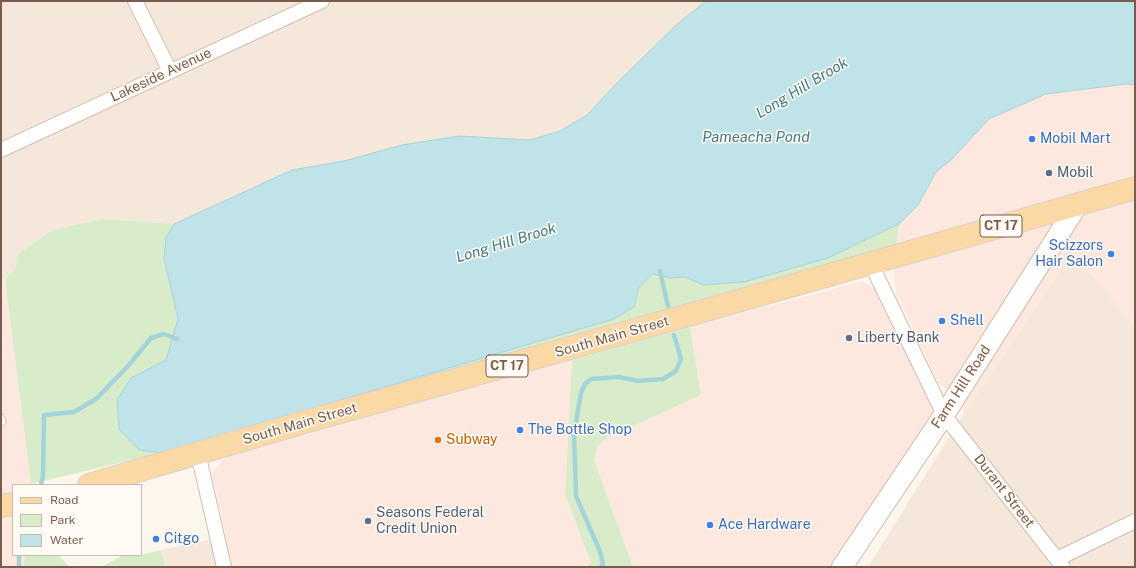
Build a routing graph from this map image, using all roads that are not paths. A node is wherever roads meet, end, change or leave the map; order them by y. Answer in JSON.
{"nodes":[{"id":1,"x":135,"y":1,"type":"edge"},
{"id":2,"x":322,"y":1,"type":"edge"},
{"id":3,"x":170,"y":72,"type":"junction"},
{"id":4,"x":1,"y":150,"type":"edge"},
{"id":5,"x":1135,"y":188,"type":"edge"},
{"id":6,"x":1078,"y":204,"type":"junction"},
{"id":7,"x":871,"y":264,"type":"junction"},
{"id":8,"x":944,"y":415,"type":"junction"},
{"id":9,"x":198,"y":453,"type":"junction"},
{"id":10,"x":92,"y":484,"type":"edge"},
{"id":11,"x":12,"y":504,"type":"edge"},
{"id":12,"x":1,"y":506,"type":"edge"},
{"id":13,"x":1135,"y":521,"type":"edge"},
{"id":14,"x":1060,"y":563,"type":"edge"},
{"id":15,"x":224,"y":567,"type":"edge"},
{"id":16,"x":842,"y":567,"type":"edge"}],
"edges":[{"from":1,"to":3,"type":"street"},
{"from":2,"to":3,"type":"street","name":"Lakeside Avenue"},
{"from":3,"to":4,"type":"street","name":"Lakeside Avenue"},
{"from":5,"to":6,"type":"main road","name":"South Main Street","number":"CT 17"},
{"from":6,"to":7,"type":"main road","name":"South Main Street","number":"CT 17"},
{"from":6,"to":8,"type":"main road","name":"Farm Hill Road"},
{"from":7,"to":8,"type":"street","name":"Durant Street"},
{"from":7,"to":9,"type":"main road","name":"South Main Street","number":"CT 17"},
{"from":8,"to":14,"type":"street","name":"Durant Street"},
{"from":8,"to":16,"type":"main road","name":"Farm Hill Road"},
{"from":9,"to":10,"type":"main road","name":"South Main Street","number":"CT 17"},
{"from":9,"to":15,"type":"street"},
{"from":11,"to":12,"type":"main road"},
{"from":13,"to":14,"type":"street"}]}
